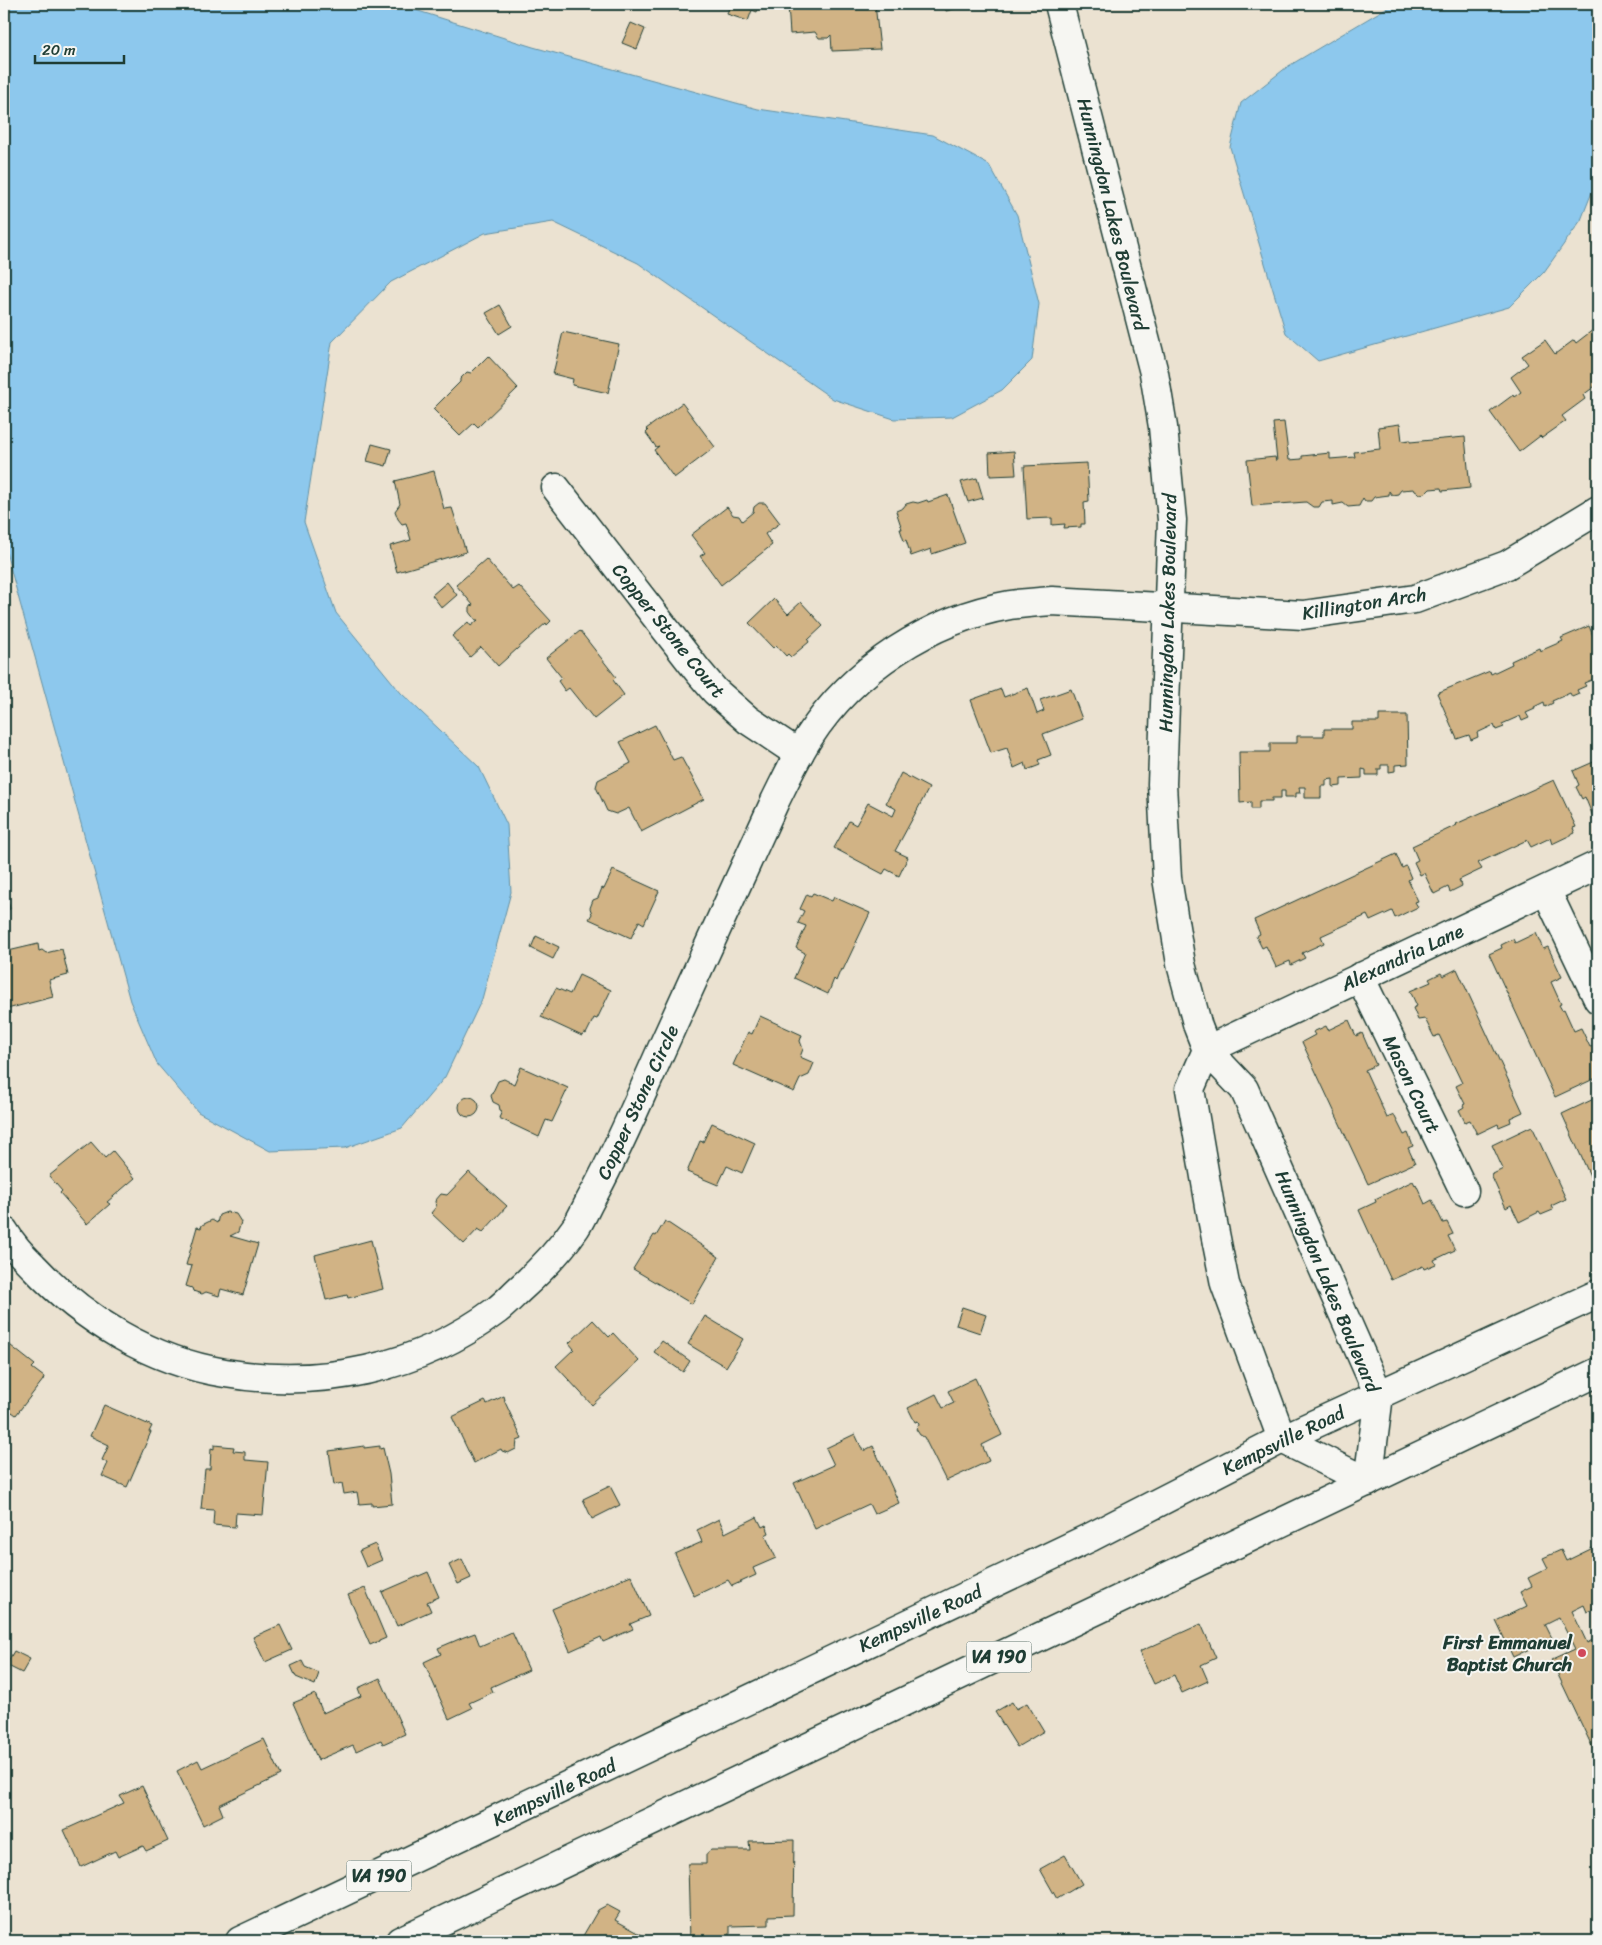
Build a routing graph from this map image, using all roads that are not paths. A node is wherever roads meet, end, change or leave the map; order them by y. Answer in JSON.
{"nodes":[{"id":1,"x":1059,"y":4,"type":"edge"},
{"id":2,"x":556,"y":488,"type":"dead end"},
{"id":3,"x":1598,"y":510,"type":"edge"},
{"id":4,"x":1170,"y":607,"type":"junction"},
{"id":5,"x":799,"y":754,"type":"junction"},
{"id":6,"x":1598,"y":865,"type":"edge"},
{"id":7,"x":1546,"y":890,"type":"junction"},
{"id":8,"x":1360,"y":977,"type":"junction"},
{"id":9,"x":1598,"y":999,"type":"edge"},
{"id":10,"x":1207,"y":1050,"type":"junction"},
{"id":11,"x":1464,"y":1191,"type":"dead end"},
{"id":12,"x":4,"y":1231,"type":"edge"},
{"id":13,"x":1598,"y":1294,"type":"edge"},
{"id":14,"x":1598,"y":1372,"type":"edge"},
{"id":15,"x":1379,"y":1395,"type":"junction"},
{"id":16,"x":1282,"y":1439,"type":"junction"},
{"id":17,"x":1368,"y":1482,"type":"junction"},
{"id":18,"x":240,"y":1941,"type":"edge"},
{"id":19,"x":400,"y":1941,"type":"edge"}],
"edges":[{"from":1,"to":4,"type":"street","name":"Hunningdon Lakes Boulevard"},
{"from":2,"to":5,"type":"street","name":"Copper Stone Court"},
{"from":3,"to":4,"type":"street","name":"Killington Arch"},
{"from":4,"to":5,"type":"street","name":"Copper Stone Circle"},
{"from":4,"to":10,"type":"street","name":"Hunningdon Lakes Boulevard"},
{"from":5,"to":12,"type":"street","name":"Copper Stone Circle"},
{"from":6,"to":7,"type":"street","name":"Alexandria Lane"},
{"from":7,"to":8,"type":"street","name":"Alexandria Lane"},
{"from":7,"to":9,"type":"street"},
{"from":8,"to":10,"type":"street","name":"Alexandria Lane"},
{"from":8,"to":11,"type":"street","name":"Mason Court"},
{"from":10,"to":15,"type":"street","name":"Hunningdon Lakes Boulevard"},
{"from":10,"to":16,"type":"street"},
{"from":13,"to":15,"type":"street","name":"Kempsville Road","number":"VA 190"},
{"from":14,"to":17,"type":"street","number":"VA 190"},
{"from":15,"to":16,"type":"street","name":"Kempsville Road","number":"VA 190"},
{"from":15,"to":17,"type":"street","name":"Hunningdon Lakes Boulevard"},
{"from":16,"to":17,"type":"street"},
{"from":16,"to":18,"type":"street","name":"Kempsville Road","number":"VA 190"},
{"from":17,"to":19,"type":"street","number":"VA 190"}]}
